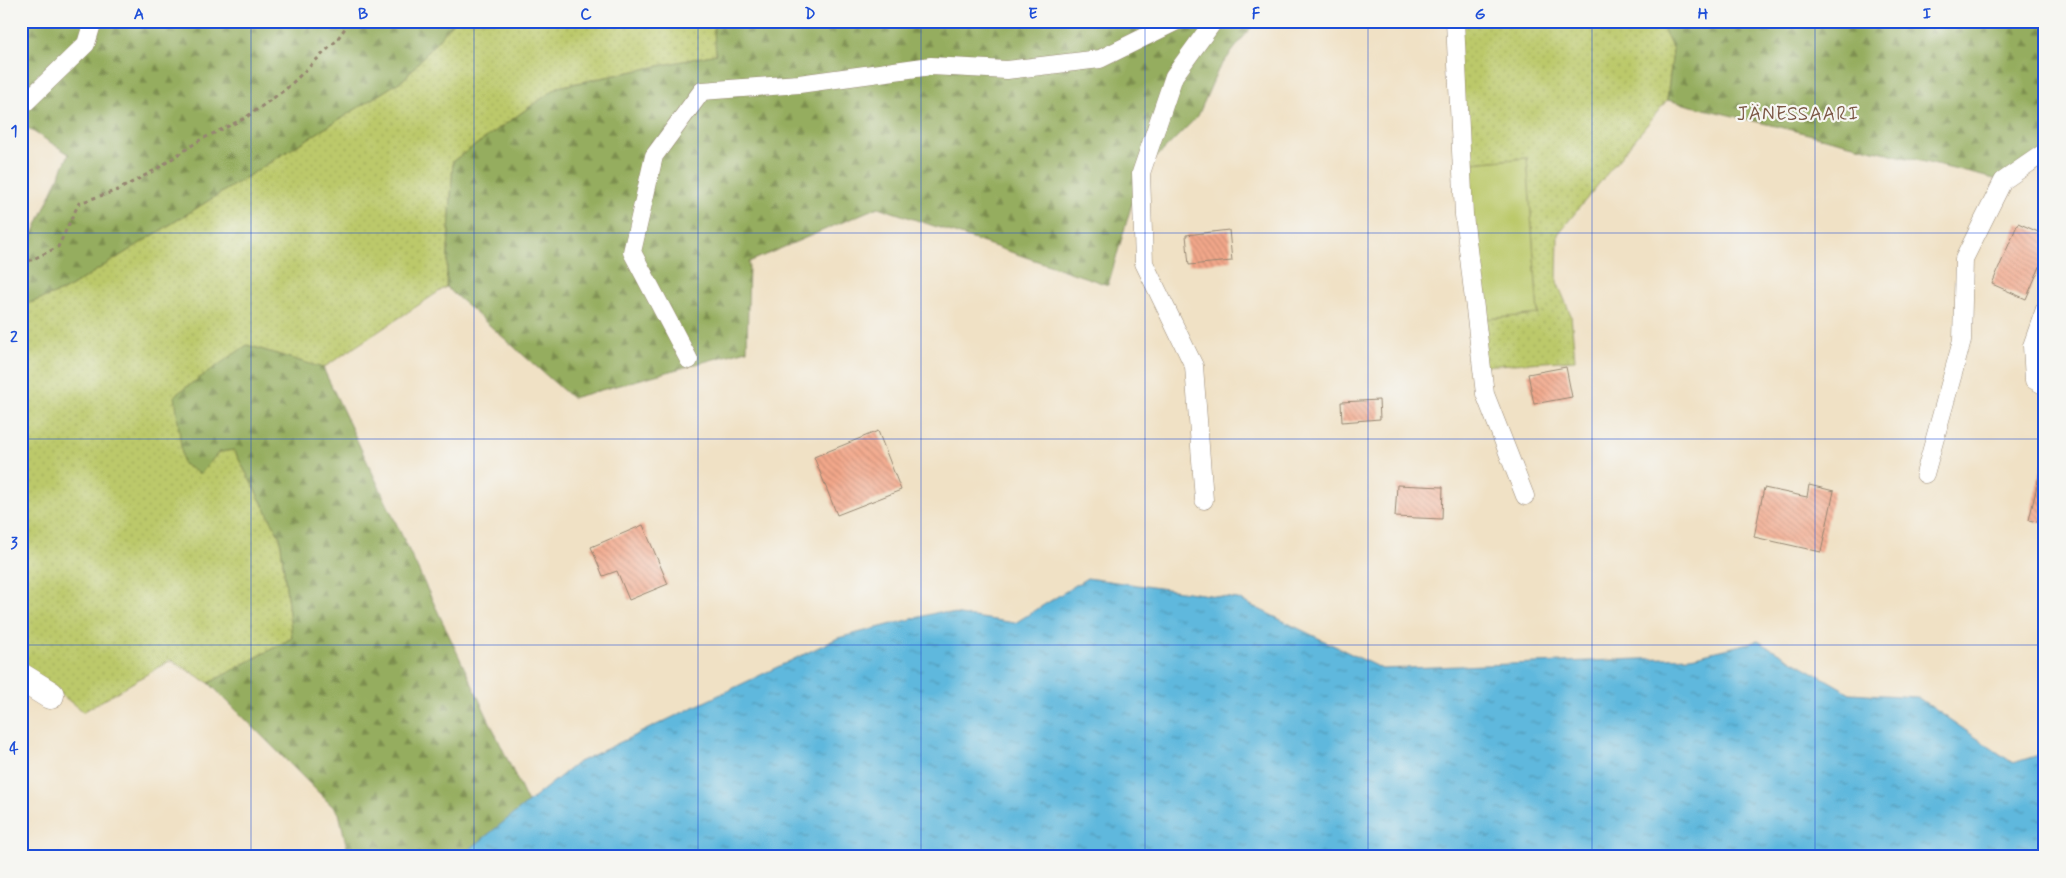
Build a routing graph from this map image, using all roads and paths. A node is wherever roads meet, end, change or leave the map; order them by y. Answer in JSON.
{"nodes":[{"id":1,"x":93,"y":21,"type":"edge"},
{"id":2,"x":350,"y":21,"type":"edge"},
{"id":3,"x":1177,"y":21,"type":"edge"},
{"id":4,"x":1214,"y":21,"type":"edge"},
{"id":5,"x":1455,"y":21,"type":"edge"},
{"id":6,"x":21,"y":107,"type":"edge"},
{"id":7,"x":2045,"y":152,"type":"edge"},
{"id":8,"x":21,"y":265,"type":"edge"},
{"id":9,"x":2045,"y":309,"type":"edge"},
{"id":10,"x":690,"y":360,"type":"dead end"},
{"id":11,"x":2045,"y":386,"type":"edge"},
{"id":12,"x":1925,"y":474,"type":"dead end"},
{"id":13,"x":1525,"y":496,"type":"dead end"},
{"id":14,"x":1204,"y":500,"type":"dead end"},
{"id":15,"x":21,"y":677,"type":"edge"},
{"id":16,"x":50,"y":695,"type":"dead end"}],
"edges":[{"from":1,"to":6,"type":"lane"},
{"from":2,"to":8,"type":"path"},
{"from":3,"to":10,"type":"lane"},
{"from":4,"to":14,"type":"lane"},
{"from":5,"to":13,"type":"lane"},
{"from":7,"to":12,"type":"lane"},
{"from":9,"to":11,"type":"lane"},
{"from":15,"to":16,"type":"street"}]}
